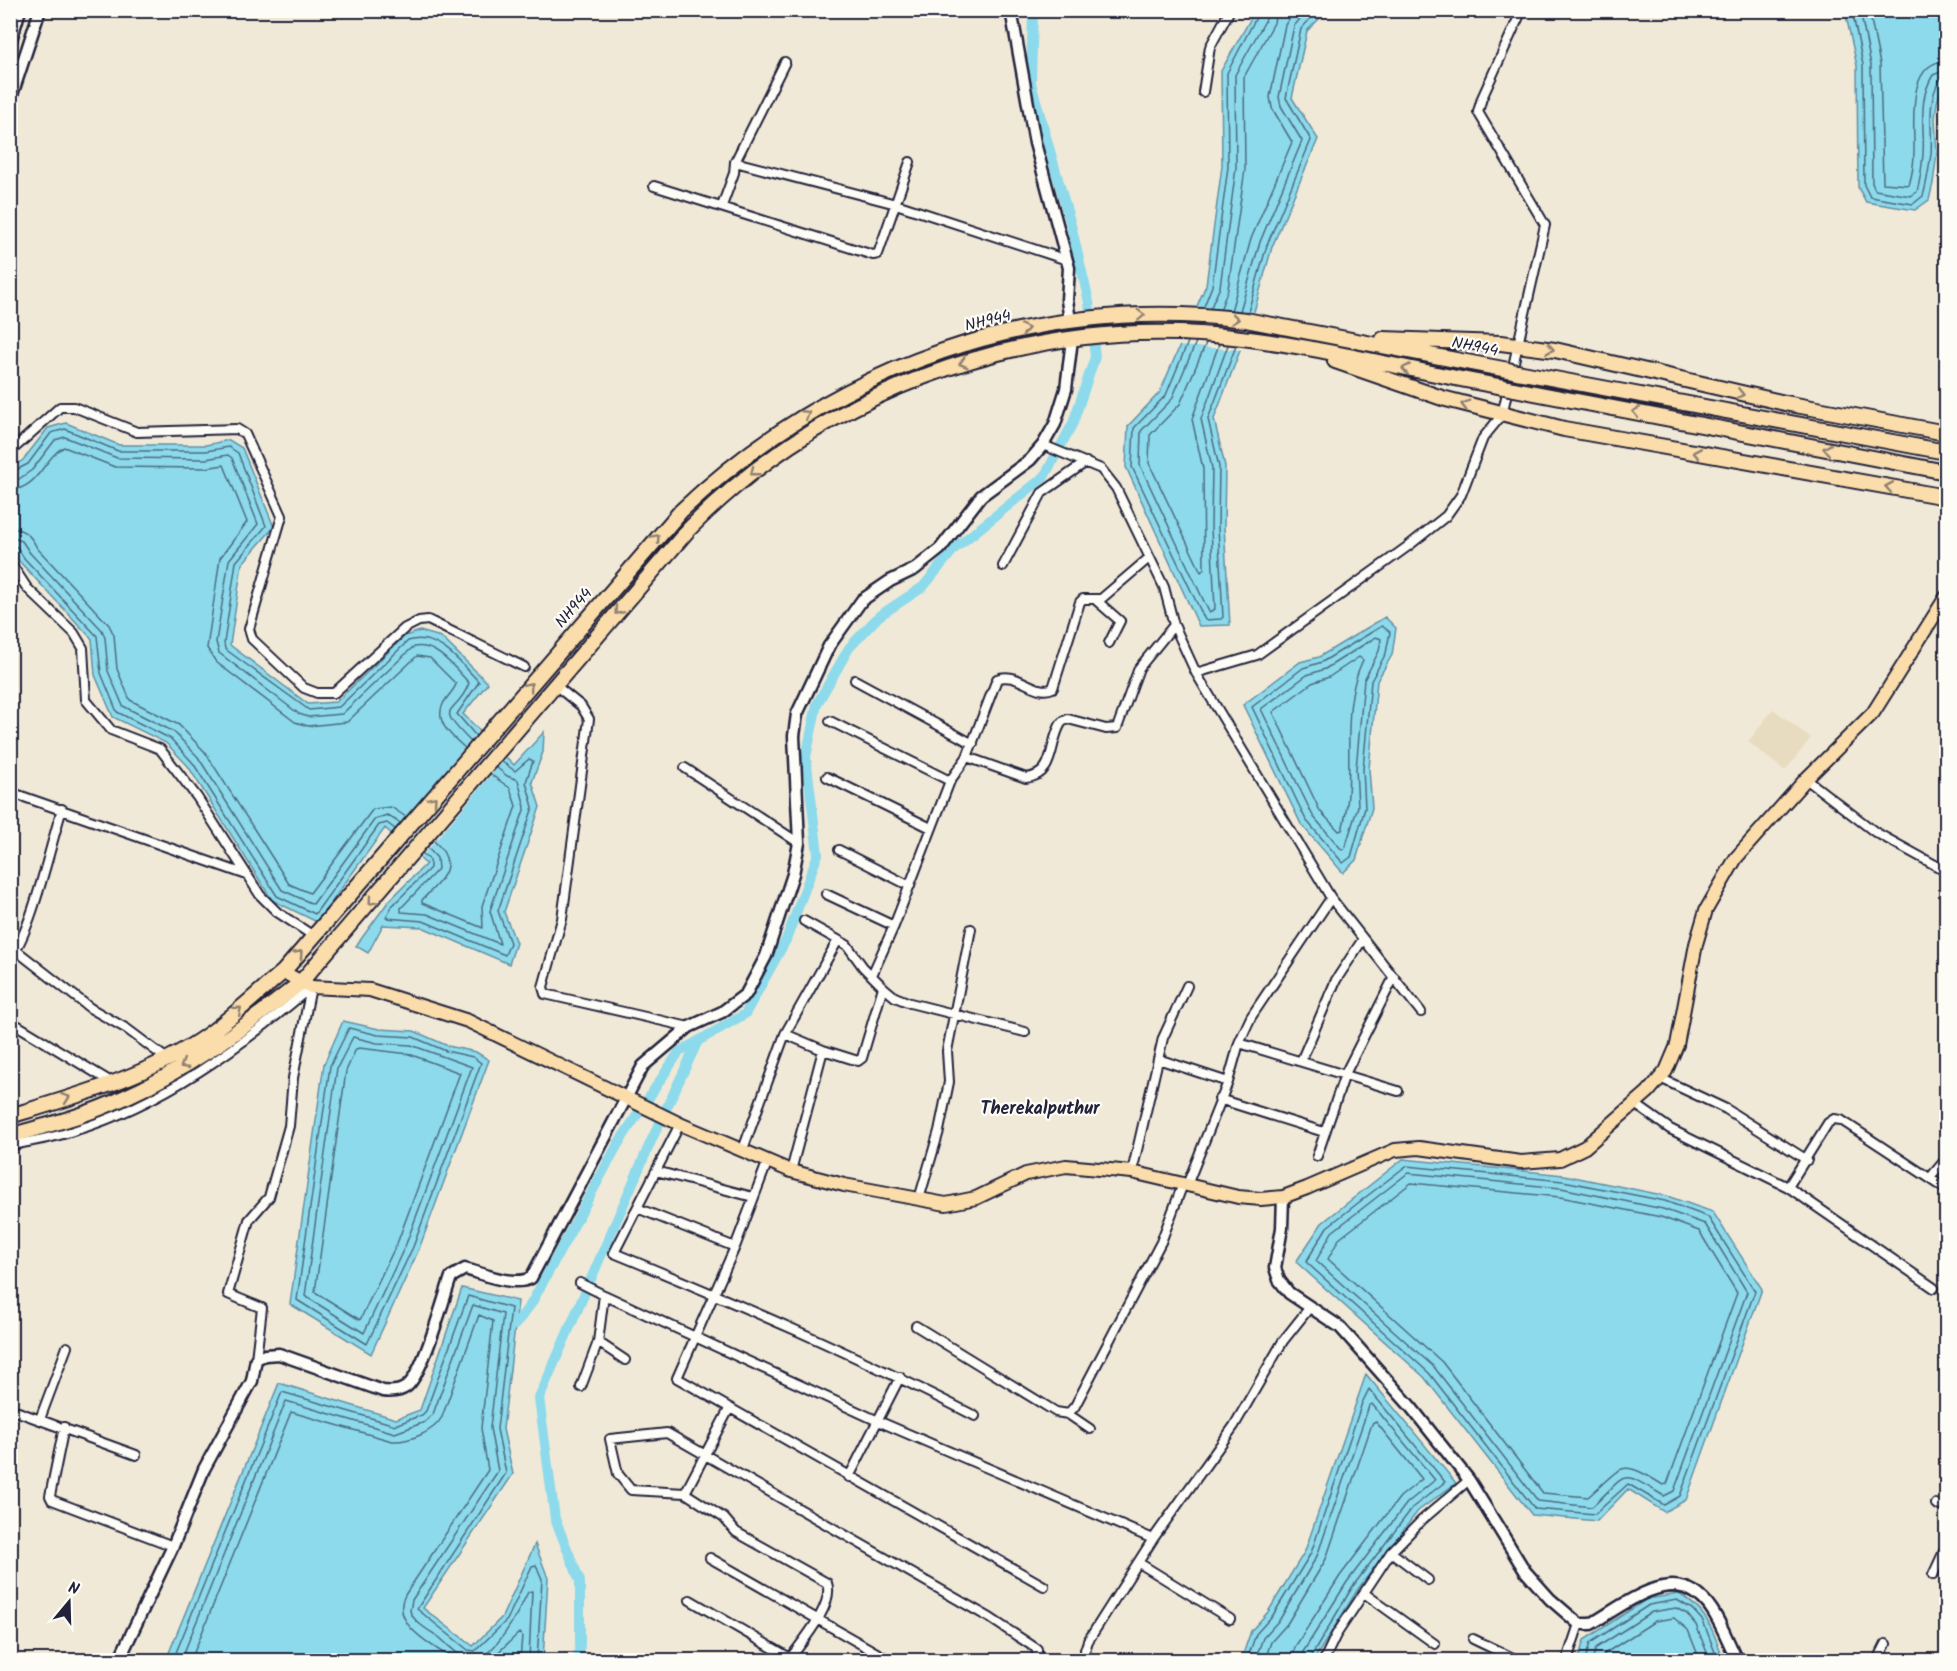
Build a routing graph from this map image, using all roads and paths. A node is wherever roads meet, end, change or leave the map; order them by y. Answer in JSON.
{"nodes":[{"id":1,"x":20,"y":10,"type":"edge"},
{"id":2,"x":40,"y":10,"type":"edge"},
{"id":3,"x":1011,"y":10,"type":"edge"},
{"id":4,"x":1230,"y":10,"type":"edge"},
{"id":5,"x":1522,"y":10,"type":"edge"},
{"id":6,"x":10,"y":42,"type":"edge"},
{"id":7,"x":785,"y":62,"type":"dead end"},
{"id":8,"x":1203,"y":92,"type":"dead end"},
{"id":9,"x":10,"y":101,"type":"edge"},
{"id":10,"x":735,"y":162,"type":"junction"},
{"id":11,"x":910,"y":162,"type":"dead end"},
{"id":12,"x":654,"y":186,"type":"dead end"},
{"id":13,"x":896,"y":204,"type":"junction"},
{"id":14,"x":722,"y":206,"type":"junction"},
{"id":15,"x":1067,"y":260,"type":"junction"},
{"id":16,"x":1075,"y":321,"type":"junction"},
{"id":17,"x":1324,"y":334,"type":"junction"},
{"id":18,"x":1077,"y":339,"type":"junction"},
{"id":19,"x":1518,"y":344,"type":"junction"},
{"id":20,"x":1307,"y":350,"type":"junction"},
{"id":21,"x":1502,"y":415,"type":"junction"},
{"id":22,"x":1947,"y":433,"type":"edge"},
{"id":23,"x":1049,"y":447,"type":"junction"},
{"id":24,"x":10,"y":452,"type":"edge"},
{"id":25,"x":1947,"y":452,"type":"edge"},
{"id":26,"x":1086,"y":462,"type":"junction"},
{"id":27,"x":1947,"y":472,"type":"edge"},
{"id":28,"x":1947,"y":497,"type":"edge"},
{"id":29,"x":1149,"y":558,"type":"junction"},
{"id":30,"x":10,"y":562,"type":"edge"},
{"id":31,"x":1003,"y":566,"type":"dead end"},
{"id":32,"x":1947,"y":597,"type":"edge"},
{"id":33,"x":1097,"y":601,"type":"junction"},
{"id":34,"x":1174,"y":625,"type":"junction"},
{"id":35,"x":1109,"y":643,"type":"dead end"},
{"id":36,"x":524,"y":667,"type":"dead end"},
{"id":37,"x":1197,"y":673,"type":"junction"},
{"id":38,"x":855,"y":680,"type":"dead end"},
{"id":39,"x":555,"y":685,"type":"junction"},
{"id":40,"x":831,"y":721,"type":"dead end"},
{"id":41,"x":973,"y":744,"type":"junction"},
{"id":42,"x":968,"y":757,"type":"junction"},
{"id":43,"x":685,"y":768,"type":"dead end"},
{"id":44,"x":828,"y":777,"type":"dead end"},
{"id":45,"x":1806,"y":779,"type":"junction"},
{"id":46,"x":950,"y":781,"type":"junction"},
{"id":47,"x":10,"y":792,"type":"edge"},
{"id":48,"x":62,"y":809,"type":"junction"},
{"id":49,"x":932,"y":828,"type":"junction"},
{"id":50,"x":799,"y":843,"type":"junction"},
{"id":51,"x":839,"y":850,"type":"dead end"},
{"id":52,"x":1947,"y":871,"type":"edge"},
{"id":53,"x":247,"y":875,"type":"junction"},
{"id":54,"x":910,"y":886,"type":"junction"},
{"id":55,"x":826,"y":894,"type":"dead end"},
{"id":56,"x":1331,"y":898,"type":"junction"},
{"id":57,"x":804,"y":921,"type":"dead end"},
{"id":58,"x":894,"y":926,"type":"junction"},
{"id":59,"x":971,"y":929,"type":"dead end"},
{"id":60,"x":315,"y":937,"type":"junction"},
{"id":61,"x":1364,"y":939,"type":"junction"},
{"id":62,"x":838,"y":940,"type":"junction"},
{"id":63,"x":17,"y":951,"type":"junction"},
{"id":64,"x":10,"y":958,"type":"edge"},
{"id":65,"x":283,"y":972,"type":"junction"},
{"id":66,"x":872,"y":975,"type":"junction"},
{"id":67,"x":1394,"y":977,"type":"junction"},
{"id":68,"x":305,"y":985,"type":"junction"},
{"id":69,"x":1187,"y":986,"type":"dead end"},
{"id":70,"x":883,"y":987,"type":"junction"},
{"id":71,"x":1421,"y":1012,"type":"dead end"},
{"id":72,"x":953,"y":1015,"type":"junction"},
{"id":73,"x":10,"y":1021,"type":"edge"},
{"id":74,"x":689,"y":1027,"type":"junction"},
{"id":75,"x":1025,"y":1032,"type":"dead end"},
{"id":76,"x":785,"y":1034,"type":"junction"},
{"id":77,"x":1239,"y":1043,"type":"junction"},
{"id":78,"x":823,"y":1050,"type":"junction"},
{"id":79,"x":167,"y":1059,"type":"junction"},
{"id":80,"x":1158,"y":1059,"type":"junction"},
{"id":81,"x":1301,"y":1061,"type":"junction"},
{"id":82,"x":1345,"y":1074,"type":"junction"},
{"id":83,"x":1660,"y":1078,"type":"junction"},
{"id":84,"x":111,"y":1082,"type":"junction"},
{"id":85,"x":1228,"y":1082,"type":"junction"},
{"id":86,"x":1398,"y":1091,"type":"dead end"},
{"id":87,"x":1219,"y":1099,"type":"junction"},
{"id":88,"x":628,"y":1100,"type":"junction"},
{"id":89,"x":1635,"y":1104,"type":"junction"},
{"id":90,"x":10,"y":1116,"type":"edge"},
{"id":91,"x":675,"y":1122,"type":"junction"},
{"id":92,"x":1324,"y":1132,"type":"junction"},
{"id":93,"x":10,"y":1136,"type":"edge"},
{"id":94,"x":10,"y":1146,"type":"edge"},
{"id":95,"x":742,"y":1152,"type":"junction"},
{"id":96,"x":1317,"y":1156,"type":"dead end"},
{"id":97,"x":1947,"y":1159,"type":"edge"},
{"id":98,"x":1807,"y":1160,"type":"junction"},
{"id":99,"x":767,"y":1163,"type":"junction"},
{"id":100,"x":656,"y":1171,"type":"junction"},
{"id":101,"x":790,"y":1171,"type":"junction"},
{"id":102,"x":1132,"y":1172,"type":"junction"},
{"id":103,"x":1930,"y":1178,"type":"junction"},
{"id":104,"x":1185,"y":1184,"type":"junction"},
{"id":105,"x":1788,"y":1187,"type":"junction"},
{"id":106,"x":1947,"y":1189,"type":"edge"},
{"id":107,"x":753,"y":1197,"type":"junction"},
{"id":108,"x":1283,"y":1197,"type":"junction"},
{"id":109,"x":919,"y":1199,"type":"junction"},
{"id":110,"x":637,"y":1208,"type":"junction"},
{"id":111,"x":735,"y":1247,"type":"junction"},
{"id":112,"x":580,"y":1283,"type":"dead end"},
{"id":113,"x":1934,"y":1288,"type":"dead end"},
{"id":114,"x":714,"y":1294,"type":"junction"},
{"id":115,"x":604,"y":1295,"type":"junction"},
{"id":116,"x":1310,"y":1306,"type":"junction"},
{"id":117,"x":915,"y":1326,"type":"dead end"},
{"id":118,"x":695,"y":1338,"type":"junction"},
{"id":119,"x":598,"y":1342,"type":"junction"},
{"id":120,"x":67,"y":1347,"type":"dead end"},
{"id":121,"x":256,"y":1359,"type":"junction"},
{"id":122,"x":625,"y":1360,"type":"dead end"},
{"id":123,"x":900,"y":1377,"type":"junction"},
{"id":124,"x":581,"y":1387,"type":"dead end"},
{"id":125,"x":10,"y":1408,"type":"edge"},
{"id":126,"x":729,"y":1409,"type":"junction"},
{"id":127,"x":1068,"y":1414,"type":"junction"},
{"id":128,"x":975,"y":1416,"type":"dead end"},
{"id":129,"x":40,"y":1419,"type":"junction"},
{"id":130,"x":878,"y":1421,"type":"junction"},
{"id":131,"x":64,"y":1427,"type":"junction"},
{"id":132,"x":1090,"y":1429,"type":"dead end"},
{"id":133,"x":705,"y":1454,"type":"junction"},
{"id":134,"x":136,"y":1455,"type":"dead end"},
{"id":135,"x":849,"y":1477,"type":"junction"},
{"id":136,"x":1469,"y":1480,"type":"junction"},
{"id":137,"x":685,"y":1493,"type":"junction"},
{"id":138,"x":1936,"y":1504,"type":"dead end"},
{"id":139,"x":1947,"y":1509,"type":"edge"},
{"id":140,"x":1153,"y":1539,"type":"junction"},
{"id":141,"x":173,"y":1546,"type":"junction"},
{"id":142,"x":1947,"y":1546,"type":"edge"},
{"id":143,"x":1391,"y":1552,"type":"junction"},
{"id":144,"x":710,"y":1558,"type":"dead end"},
{"id":145,"x":1944,"y":1558,"type":"edge"},
{"id":146,"x":1139,"y":1563,"type":"junction"},
{"id":147,"x":1933,"y":1575,"type":"dead end"},
{"id":148,"x":1428,"y":1580,"type":"dead end"},
{"id":149,"x":1044,"y":1586,"type":"dead end"},
{"id":150,"x":1364,"y":1593,"type":"junction"},
{"id":151,"x":690,"y":1600,"type":"dead end"},
{"id":152,"x":818,"y":1618,"type":"junction"},
{"id":153,"x":1230,"y":1619,"type":"dead end"},
{"id":154,"x":1579,"y":1624,"type":"junction"},
{"id":155,"x":1473,"y":1639,"type":"dead end"},
{"id":156,"x":1436,"y":1644,"type":"dead end"},
{"id":157,"x":1886,"y":1644,"type":"dead end"},
{"id":158,"x":789,"y":1659,"type":"edge"},
{"id":159,"x":889,"y":1659,"type":"edge"},
{"id":160,"x":119,"y":1660,"type":"edge"},
{"id":161,"x":1037,"y":1660,"type":"edge"},
{"id":162,"x":1088,"y":1660,"type":"edge"},
{"id":163,"x":1324,"y":1660,"type":"edge"},
{"id":164,"x":1516,"y":1660,"type":"edge"},
{"id":165,"x":1566,"y":1660,"type":"edge"},
{"id":166,"x":1737,"y":1660,"type":"edge"},
{"id":167,"x":1878,"y":1660,"type":"edge"}],
"edges":[{"from":1,"to":6,"type":"street"},
{"from":2,"to":9,"type":"street"},
{"from":3,"to":15,"type":"street"},
{"from":4,"to":8,"type":"street"},
{"from":5,"to":19,"type":"street"},
{"from":7,"to":10,"type":"street"},
{"from":10,"to":13,"type":"street"},
{"from":10,"to":14,"type":"street"},
{"from":11,"to":13,"type":"street"},
{"from":12,"to":14,"type":"street"},
{"from":13,"to":14,"type":"street"},
{"from":13,"to":15,"type":"street"},
{"from":15,"to":16,"type":"street"},
{"from":16,"to":17,"type":"highway","name":"NH944","number":"NH944","one_way":true},
{"from":60,"to":16,"type":"highway","name":"NH944","number":"NH944","one_way":true},
{"from":17,"to":19,"type":"highway"},
{"from":17,"to":25,"type":"highway","name":"NH944","number":"NH944"},
{"from":18,"to":20,"type":"highway","name":"NH944","number":"NH944"},
{"from":18,"to":23,"type":"street"},
{"from":18,"to":39,"type":"highway","name":"NH944","number":"NH944","one_way":true},
{"from":19,"to":21,"type":"street"},
{"from":19,"to":22,"type":"highway","one_way":true},
{"from":21,"to":20,"type":"highway","one_way":true},
{"from":27,"to":20,"type":"highway","name":"NH944","number":"NH944","one_way":true},
{"from":28,"to":21,"type":"highway","one_way":true},
{"from":21,"to":37,"type":"street"},
{"from":23,"to":26,"type":"street"},
{"from":23,"to":50,"type":"street"},
{"from":24,"to":36,"type":"street"},
{"from":26,"to":29,"type":"street"},
{"from":26,"to":31,"type":"street"},
{"from":29,"to":33,"type":"street"},
{"from":29,"to":34,"type":"street"},
{"from":30,"to":53,"type":"street"},
{"from":32,"to":45,"type":"main road"},
{"from":33,"to":35,"type":"street"},
{"from":33,"to":41,"type":"street"},
{"from":34,"to":37,"type":"street"},
{"from":34,"to":42,"type":"street"},
{"from":37,"to":56,"type":"street"},
{"from":38,"to":41,"type":"street"},
{"from":39,"to":68,"type":"highway","name":"NH944","number":"NH944","one_way":true},
{"from":39,"to":74,"type":"street"},
{"from":40,"to":46,"type":"street"},
{"from":41,"to":42,"type":"street"},
{"from":42,"to":46,"type":"street"},
{"from":43,"to":50,"type":"street"},
{"from":44,"to":49,"type":"street"},
{"from":45,"to":52,"type":"street"},
{"from":45,"to":83,"type":"main road"},
{"from":46,"to":49,"type":"street"},
{"from":47,"to":48,"type":"street"},
{"from":48,"to":53,"type":"street"},
{"from":48,"to":63,"type":"street"},
{"from":49,"to":54,"type":"street"},
{"from":50,"to":74,"type":"street"},
{"from":51,"to":54,"type":"street"},
{"from":53,"to":60,"type":"street"},
{"from":54,"to":58,"type":"street"},
{"from":55,"to":58,"type":"street"},
{"from":56,"to":61,"type":"street"},
{"from":56,"to":77,"type":"street"},
{"from":57,"to":62,"type":"street"},
{"from":58,"to":66,"type":"street"},
{"from":59,"to":72,"type":"street"},
{"from":65,"to":60,"type":"highway","name":"NH944","number":"NH944","one_way":true},
{"from":61,"to":67,"type":"street"},
{"from":61,"to":81,"type":"street"},
{"from":62,"to":66,"type":"street"},
{"from":62,"to":76,"type":"street"},
{"from":63,"to":64,"type":"street"},
{"from":63,"to":79,"type":"street"},
{"from":65,"to":68,"type":"main road"},
{"from":79,"to":65,"type":"highway","number":"NH944","one_way":true},
{"from":66,"to":70,"type":"street"},
{"from":67,"to":71,"type":"street"},
{"from":67,"to":82,"type":"street"},
{"from":68,"to":88,"type":"main road"},
{"from":68,"to":93,"type":"highway","number":"NH944","one_way":true},
{"from":68,"to":94,"type":"street"},
{"from":68,"to":121,"type":"street"},
{"from":69,"to":80,"type":"street"},
{"from":70,"to":72,"type":"street"},
{"from":70,"to":78,"type":"street"},
{"from":72,"to":75,"type":"street"},
{"from":72,"to":109,"type":"street"},
{"from":73,"to":84,"type":"street"},
{"from":74,"to":88,"type":"street"},
{"from":76,"to":78,"type":"street"},
{"from":76,"to":95,"type":"street"},
{"from":77,"to":81,"type":"street"},
{"from":77,"to":85,"type":"street"},
{"from":78,"to":101,"type":"street"},
{"from":79,"to":84,"type":"highway","number":"NH944"},
{"from":80,"to":85,"type":"street"},
{"from":80,"to":102,"type":"street"},
{"from":81,"to":82,"type":"street"},
{"from":82,"to":86,"type":"street"},
{"from":82,"to":92,"type":"street"},
{"from":83,"to":89,"type":"main road"},
{"from":83,"to":98,"type":"street"},
{"from":90,"to":84,"type":"highway","number":"NH944","one_way":true},
{"from":85,"to":87,"type":"street"},
{"from":87,"to":92,"type":"street"},
{"from":87,"to":104,"type":"street"},
{"from":88,"to":91,"type":"main road"},
{"from":88,"to":121,"type":"street"},
{"from":89,"to":105,"type":"street"},
{"from":89,"to":108,"type":"main road"},
{"from":91,"to":95,"type":"main road"},
{"from":91,"to":100,"type":"street"},
{"from":92,"to":96,"type":"street"},
{"from":95,"to":99,"type":"main road"},
{"from":97,"to":103,"type":"street"},
{"from":98,"to":103,"type":"street"},
{"from":98,"to":105,"type":"street"},
{"from":99,"to":101,"type":"main road"},
{"from":99,"to":107,"type":"street"},
{"from":100,"to":107,"type":"street"},
{"from":100,"to":110,"type":"street"},
{"from":101,"to":109,"type":"main road"},
{"from":102,"to":104,"type":"main road"},
{"from":102,"to":109,"type":"main road"},
{"from":103,"to":106,"type":"street"},
{"from":104,"to":108,"type":"main road"},
{"from":104,"to":127,"type":"street"},
{"from":105,"to":113,"type":"street"},
{"from":107,"to":111,"type":"street"},
{"from":108,"to":116,"type":"street"},
{"from":110,"to":111,"type":"street"},
{"from":110,"to":114,"type":"street"},
{"from":111,"to":114,"type":"street"},
{"from":112,"to":115,"type":"street"},
{"from":114,"to":118,"type":"street"},
{"from":114,"to":123,"type":"street"},
{"from":115,"to":118,"type":"street"},
{"from":115,"to":119,"type":"street"},
{"from":116,"to":136,"type":"street"},
{"from":116,"to":140,"type":"street"},
{"from":117,"to":127,"type":"street"},
{"from":118,"to":126,"type":"street"},
{"from":118,"to":130,"type":"street"},
{"from":119,"to":122,"type":"street"},
{"from":119,"to":124,"type":"street"},
{"from":120,"to":129,"type":"street"},
{"from":121,"to":141,"type":"street"},
{"from":123,"to":128,"type":"street"},
{"from":123,"to":130,"type":"street"},
{"from":125,"to":129,"type":"street"},
{"from":126,"to":133,"type":"street"},
{"from":126,"to":135,"type":"street"},
{"from":127,"to":132,"type":"street"},
{"from":129,"to":131,"type":"street"},
{"from":130,"to":135,"type":"street"},
{"from":130,"to":140,"type":"street"},
{"from":131,"to":134,"type":"street"},
{"from":131,"to":141,"type":"street"},
{"from":133,"to":137,"type":"street"},
{"from":133,"to":137,"type":"street"},
{"from":133,"to":161,"type":"street"},
{"from":135,"to":149,"type":"street"},
{"from":136,"to":143,"type":"street"},
{"from":136,"to":154,"type":"street"},
{"from":137,"to":152,"type":"street"},
{"from":138,"to":139,"type":"street"},
{"from":140,"to":146,"type":"street"},
{"from":141,"to":160,"type":"street"},
{"from":142,"to":145,"type":"street"},
{"from":143,"to":148,"type":"street"},
{"from":143,"to":150,"type":"street"},
{"from":144,"to":152,"type":"street"},
{"from":145,"to":147,"type":"street"},
{"from":146,"to":153,"type":"street"},
{"from":146,"to":162,"type":"street"},
{"from":150,"to":156,"type":"street"},
{"from":150,"to":163,"type":"street"},
{"from":151,"to":158,"type":"street"},
{"from":152,"to":158,"type":"street"},
{"from":152,"to":159,"type":"street"},
{"from":154,"to":165,"type":"street"},
{"from":154,"to":166,"type":"street"},
{"from":155,"to":164,"type":"street"},
{"from":157,"to":167,"type":"street"}]}
